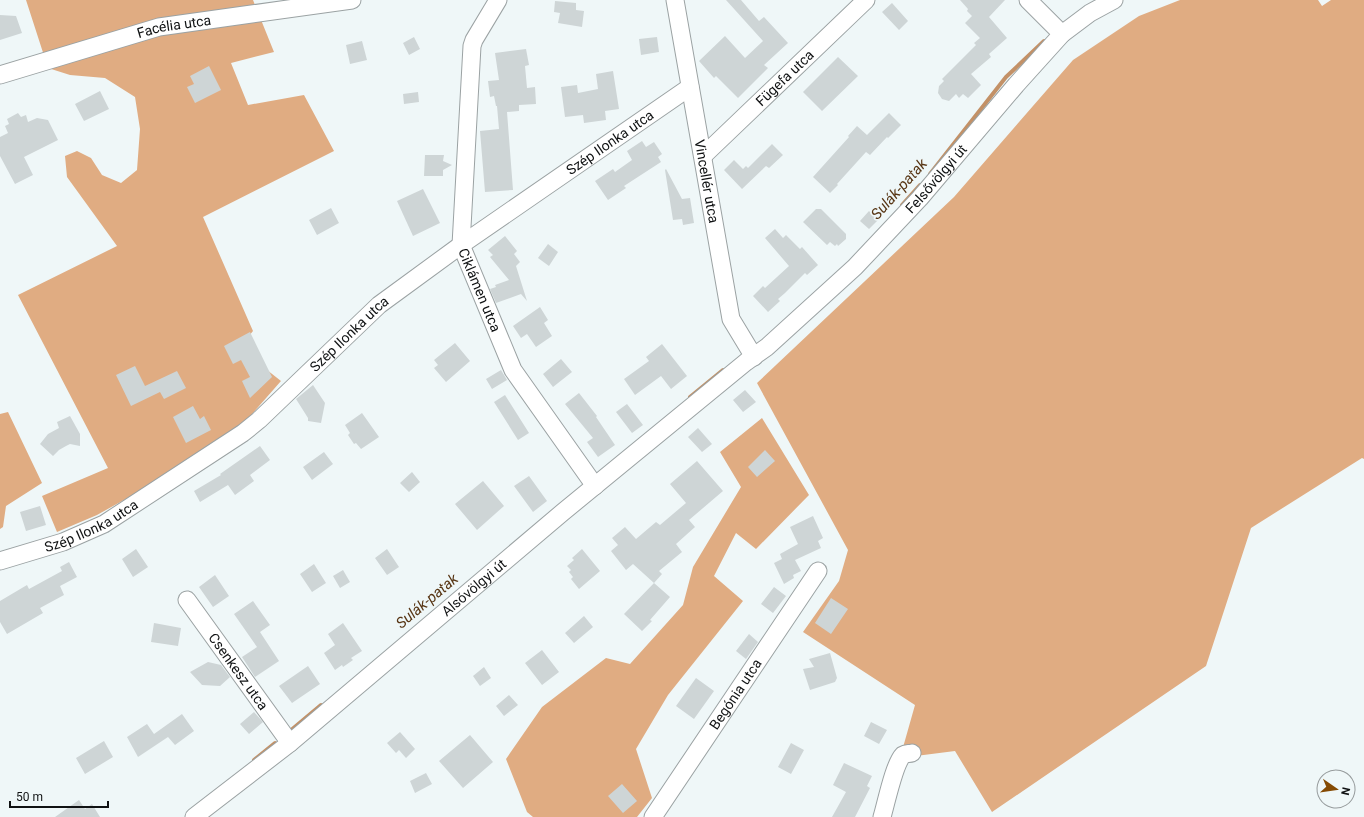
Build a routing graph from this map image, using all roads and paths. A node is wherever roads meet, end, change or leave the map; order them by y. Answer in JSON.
{"nodes":[{"id":1,"x":352,"y":0,"type":"edge"},
{"id":2,"x":498,"y":0,"type":"edge"},
{"id":3,"x":675,"y":0,"type":"edge"},
{"id":4,"x":866,"y":0,"type":"edge"},
{"id":5,"x":1028,"y":0,"type":"edge"},
{"id":6,"x":1114,"y":0,"type":"edge"},
{"id":7,"x":1062,"y":34,"type":"junction"},
{"id":8,"x":0,"y":74,"type":"edge"},
{"id":9,"x":690,"y":87,"type":"junction"},
{"id":10,"x":703,"y":156,"type":"junction"},
{"id":11,"x":461,"y":244,"type":"junction"},
{"id":12,"x":754,"y":357,"type":"junction"},
{"id":13,"x":595,"y":486,"type":"junction"},
{"id":14,"x":0,"y":561,"type":"edge"},
{"id":15,"x":818,"y":571,"type":"dead end"},
{"id":16,"x":187,"y":600,"type":"dead end"},
{"id":17,"x":290,"y":744,"type":"junction"},
{"id":18,"x":912,"y":753,"type":"dead end"},
{"id":19,"x":194,"y":817,"type":"edge"},
{"id":20,"x":653,"y":817,"type":"edge"},
{"id":21,"x":882,"y":817,"type":"edge"}],
"edges":[{"from":1,"to":8,"type":"street","name":"Facélia utca"},
{"from":2,"to":11,"type":"street","name":"Ciklámen utca"},
{"from":3,"to":9,"type":"street","name":"Vincellér utca"},
{"from":4,"to":10,"type":"street","name":"Fügefa utca"},
{"from":5,"to":7,"type":"street"},
{"from":6,"to":7,"type":"street","name":"Felsővölgyi út"},
{"from":7,"to":12,"type":"street","name":"Felsővölgyi út"},
{"from":9,"to":10,"type":"street","name":"Vincellér utca"},
{"from":9,"to":11,"type":"street","name":"Szép Ilonka utca"},
{"from":10,"to":12,"type":"street","name":"Vincellér utca"},
{"from":11,"to":13,"type":"street","name":"Ciklámen utca"},
{"from":11,"to":14,"type":"street","name":"Szép Ilonka utca"},
{"from":12,"to":13,"type":"street","name":"Alsóvölgyi út"},
{"from":13,"to":17,"type":"street","name":"Alsóvölgyi út"},
{"from":15,"to":20,"type":"street","name":"Begónia utca"},
{"from":16,"to":17,"type":"street","name":"Csenkesz utca"},
{"from":17,"to":19,"type":"street","name":"Alsóvölgyi út"},
{"from":18,"to":21,"type":"street"}]}
